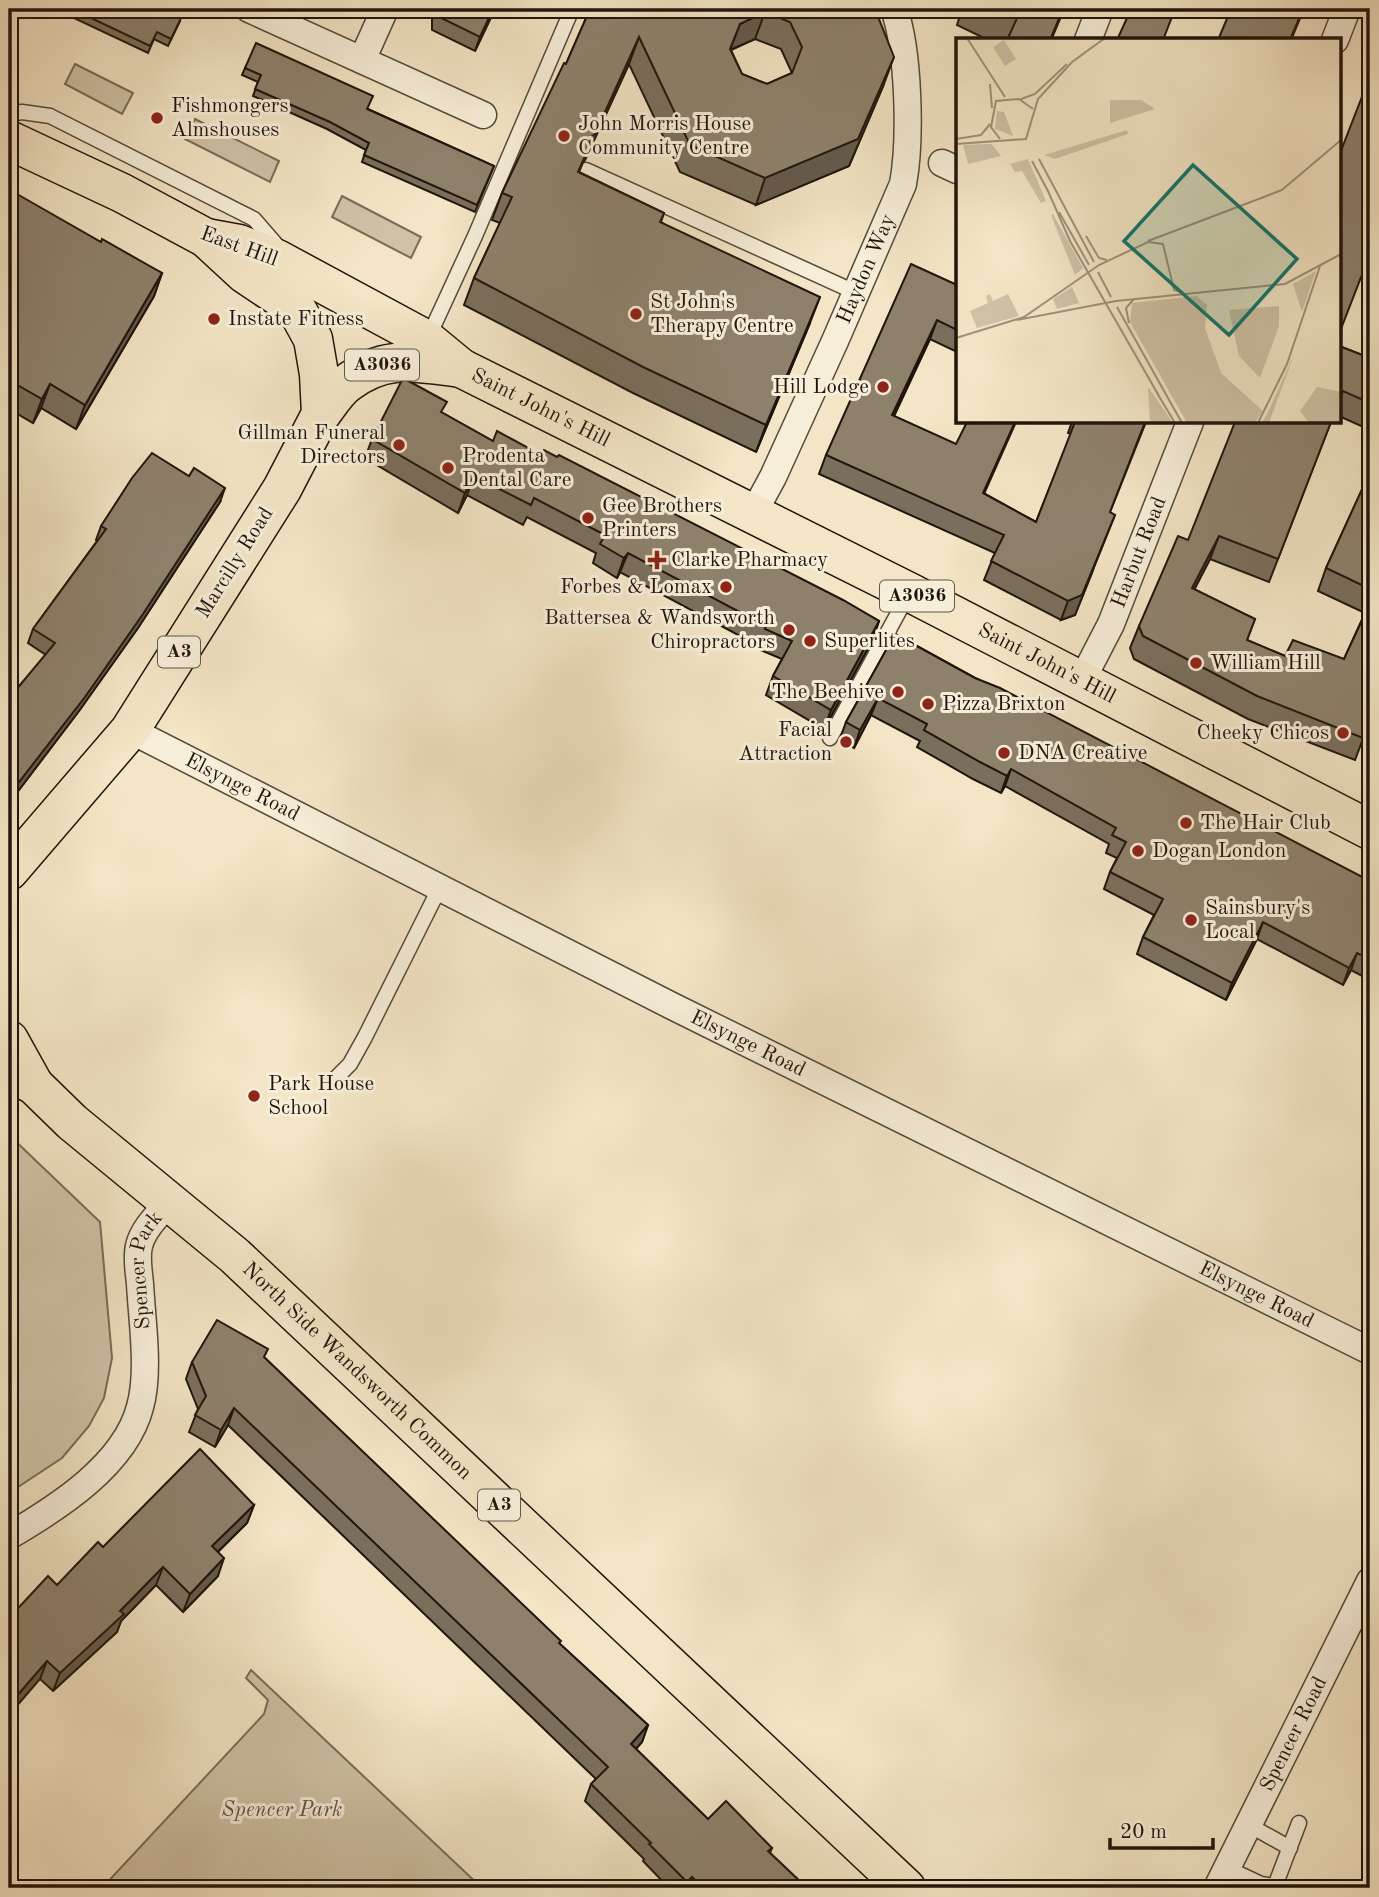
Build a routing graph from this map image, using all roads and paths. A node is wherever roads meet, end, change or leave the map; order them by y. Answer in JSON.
{"nodes":[{"id":1,"x":249,"y":9,"type":"edge"},
{"id":2,"x":385,"y":9,"type":"edge"},
{"id":3,"x":572,"y":9,"type":"edge"},
{"id":4,"x":894,"y":9,"type":"edge"},
{"id":5,"x":1100,"y":9,"type":"edge"},
{"id":6,"x":1347,"y":9,"type":"edge"},
{"id":7,"x":1089,"y":38,"type":"edge"},
{"id":8,"x":1336,"y":38,"type":"edge"},
{"id":9,"x":362,"y":60,"type":"junction"},
{"id":10,"x":9,"y":114,"type":"edge"},
{"id":11,"x":482,"y":116,"type":"dead end"},
{"id":12,"x":9,"y":140,"type":"edge"},
{"id":13,"x":586,"y":170,"type":"edge"},
{"id":14,"x":228,"y":205,"type":"junction"},
{"id":15,"x":230,"y":252,"type":"junction"},
{"id":16,"x":304,"y":275,"type":"junction"},
{"id":17,"x":855,"y":292,"type":"junction"},
{"id":18,"x":427,"y":341,"type":"junction"},
{"id":19,"x":461,"y":368,"type":"junction"},
{"id":20,"x":321,"y":414,"type":"junction"},
{"id":21,"x":1189,"y":424,"type":"edge"},
{"id":22,"x":753,"y":514,"type":"junction"},
{"id":23,"x":909,"y":592,"type":"junction"},
{"id":24,"x":1082,"y":680,"type":"junction"},
{"id":25,"x":130,"y":730,"type":"junction"},
{"id":26,"x":830,"y":738,"type":"dead end"},
{"id":27,"x":1367,"y":821,"type":"edge"},
{"id":28,"x":9,"y":871,"type":"edge"},
{"id":29,"x":440,"y":887,"type":"junction"},
{"id":30,"x":9,"y":1040,"type":"edge"},
{"id":31,"x":21,"y":1079,"type":"edge"},
{"id":32,"x":330,"y":1084,"type":"dead end"},
{"id":33,"x":169,"y":1202,"type":"junction"},
{"id":34,"x":1370,"y":1351,"type":"edge"},
{"id":35,"x":9,"y":1536,"type":"edge"},
{"id":36,"x":1370,"y":1581,"type":"edge"},
{"id":37,"x":1299,"y":1823,"type":"dead end"},
{"id":38,"x":1249,"y":1825,"type":"junction"},
{"id":39,"x":1290,"y":1848,"type":"junction"},
{"id":40,"x":1222,"y":1878,"type":"edge"},
{"id":41,"x":906,"y":1888,"type":"edge"}],
"edges":[{"from":1,"to":9,"type":"street"},
{"from":2,"to":9,"type":"street"},
{"from":3,"to":18,"type":"lane"},
{"from":4,"to":17,"type":"street","name":"Haydon Way"},
{"from":5,"to":7,"type":"street"},
{"from":6,"to":8,"type":"street"},
{"from":9,"to":11,"type":"street"},
{"from":10,"to":14,"type":"lane"},
{"from":12,"to":15,"type":"main road","name":"East Hill"},
{"from":13,"to":17,"type":"lane"},
{"from":14,"to":15,"type":"lane"},
{"from":14,"to":16,"type":"lane"},
{"from":15,"to":16,"type":"main road","name":"East Hill","number":"A3036"},
{"from":15,"to":20,"type":"main road"},
{"from":16,"to":18,"type":"main road","name":"East Hill","number":"A3036"},
{"from":17,"to":22,"type":"street","name":"Haydon Way"},
{"from":18,"to":19,"type":"main road","name":"East Hill","number":"A3036"},
{"from":19,"to":20,"type":"main road","name":"Marcilly Road","number":"A3036"},
{"from":19,"to":22,"type":"main road","name":"Saint John's Hill","number":"A3036"},
{"from":20,"to":25,"type":"main road","name":"Marcilly Road","number":"A3"},
{"from":21,"to":24,"type":"street","name":"Harbut Road"},
{"from":22,"to":23,"type":"main road","name":"Saint John's Hill","number":"A3036"},
{"from":23,"to":24,"type":"main road","name":"Saint John's Hill","number":"A3036"},
{"from":23,"to":26,"type":"lane"},
{"from":24,"to":27,"type":"main road","name":"Saint John's Hill","number":"A3036"},
{"from":25,"to":28,"type":"main road","name":"Marcilly Road","number":"A3"},
{"from":25,"to":29,"type":"street","name":"Elsynge Road"},
{"from":29,"to":32,"type":"lane"},
{"from":29,"to":34,"type":"street","name":"Elsynge Road"},
{"from":30,"to":31,"type":"main road","number":"A3"},
{"from":31,"to":33,"type":"main road","name":"North Side Wandsworth Common","number":"A3"},
{"from":33,"to":35,"type":"street","name":"Spencer Park"},
{"from":33,"to":41,"type":"main road","name":"North Side Wandsworth Common","number":"A3"},
{"from":36,"to":38,"type":"street","name":"Spencer Road"},
{"from":37,"to":39,"type":"lane"},
{"from":38,"to":39,"type":"lane"},
{"from":38,"to":40,"type":"street","name":"Spencer Road"},
{"from":39,"to":40,"type":"lane"}]}
